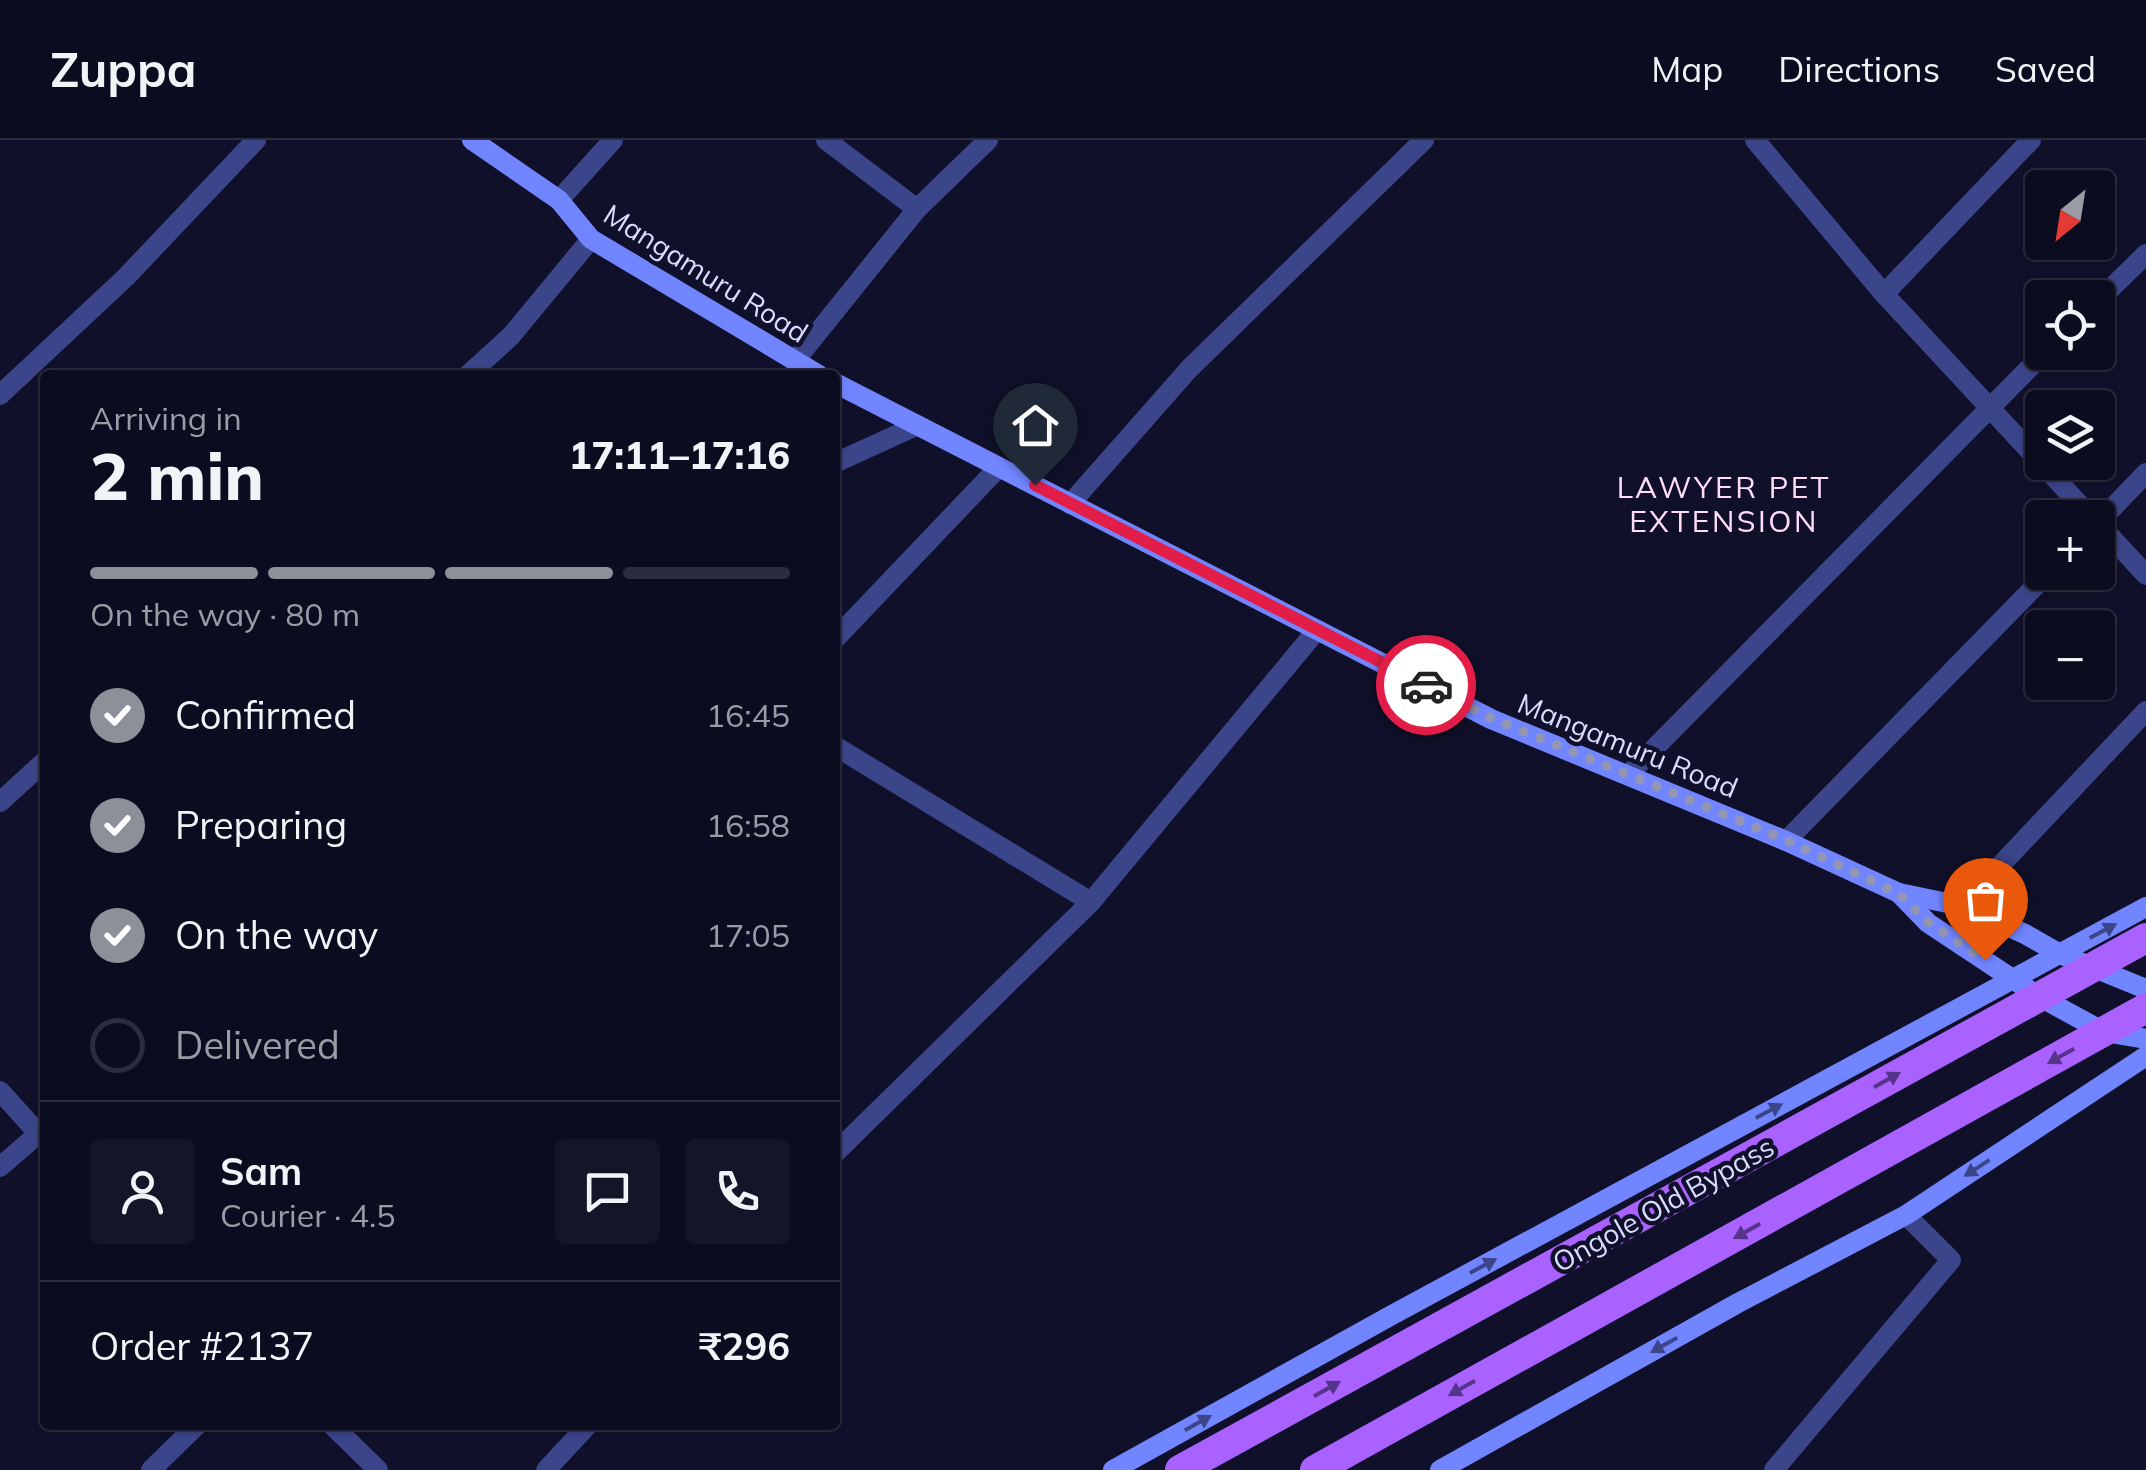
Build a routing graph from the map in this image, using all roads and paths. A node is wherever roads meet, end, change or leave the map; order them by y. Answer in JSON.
{"nodes":[{"id":1,"x":256,"y":140,"type":"edge"},
{"id":2,"x":472,"y":140,"type":"edge"},
{"id":3,"x":613,"y":140,"type":"edge"},
{"id":4,"x":826,"y":140,"type":"edge"},
{"id":5,"x":988,"y":140,"type":"edge"},
{"id":6,"x":1424,"y":140,"type":"edge"},
{"id":7,"x":1756,"y":140,"type":"edge"},
{"id":8,"x":2031,"y":140,"type":"edge"},
{"id":9,"x":559,"y":200,"type":"junction"},
{"id":10,"x":918,"y":209,"type":"junction"},
{"id":11,"x":591,"y":239,"type":"junction"},
{"id":12,"x":2146,"y":254,"type":"edge"},
{"id":13,"x":2115,"y":284,"type":"edge"},
{"id":14,"x":1884,"y":294,"type":"junction"},
{"id":15,"x":794,"y":362,"type":"junction"},
{"id":16,"x":474,"y":370,"type":"edge"},
{"id":17,"x":809,"y":370,"type":"edge"},
{"id":18,"x":2027,"y":370,"type":"edge"},
{"id":19,"x":840,"y":386,"type":"edge"},
{"id":20,"x":0,"y":395,"type":"edge"},
{"id":21,"x":1990,"y":407,"type":"junction"},
{"id":22,"x":918,"y":426,"type":"junction"},
{"id":23,"x":840,"y":460,"type":"edge"},
{"id":24,"x":999,"y":467,"type":"junction"},
{"id":25,"x":2146,"y":474,"type":"edge"},
{"id":26,"x":2075,"y":500,"type":"edge"},
{"id":27,"x":1070,"y":504,"type":"junction"},
{"id":28,"x":2115,"y":506,"type":"edge"},
{"id":29,"x":2115,"y":541,"type":"edge"},
{"id":30,"x":2146,"y":575,"type":"edge"},
{"id":31,"x":2031,"y":590,"type":"edge"},
{"id":32,"x":1318,"y":630,"type":"junction"},
{"id":33,"x":840,"y":634,"type":"edge"},
{"id":34,"x":2146,"y":712,"type":"edge"},
{"id":35,"x":840,"y":749,"type":"edge"},
{"id":36,"x":40,"y":766,"type":"edge"},
{"id":37,"x":1628,"y":776,"type":"junction"},
{"id":38,"x":0,"y":802,"type":"edge"},
{"id":39,"x":1786,"y":840,"type":"junction"},
{"id":40,"x":1899,"y":894,"type":"junction"},
{"id":41,"x":1091,"y":902,"type":"junction"},
{"id":42,"x":1962,"y":906,"type":"junction"},
{"id":43,"x":2146,"y":907,"type":"edge"},
{"id":44,"x":2146,"y":938,"type":"edge"},
{"id":45,"x":2060,"y":954,"type":"junction"},
{"id":46,"x":2091,"y":967,"type":"junction"},
{"id":47,"x":2014,"y":978,"type":"junction"},
{"id":48,"x":2146,"y":989,"type":"edge"},
{"id":49,"x":2038,"y":996,"type":"junction"},
{"id":50,"x":2146,"y":1008,"type":"edge"},
{"id":51,"x":2104,"y":1032,"type":"junction"},
{"id":52,"x":2146,"y":1039,"type":"edge"},
{"id":53,"x":2146,"y":1056,"type":"edge"},
{"id":54,"x":0,"y":1091,"type":"edge"},
{"id":55,"x":40,"y":1132,"type":"edge"},
{"id":56,"x":40,"y":1137,"type":"edge"},
{"id":57,"x":840,"y":1148,"type":"edge"},
{"id":58,"x":0,"y":1167,"type":"edge"},
{"id":59,"x":1906,"y":1214,"type":"junction"},
{"id":60,"x":192,"y":1430,"type":"edge"},
{"id":61,"x":337,"y":1430,"type":"edge"},
{"id":62,"x":583,"y":1430,"type":"edge"},
{"id":63,"x":151,"y":1470,"type":"edge"},
{"id":64,"x":378,"y":1470,"type":"edge"},
{"id":65,"x":546,"y":1470,"type":"edge"},
{"id":66,"x":1113,"y":1470,"type":"edge"},
{"id":67,"x":1180,"y":1470,"type":"edge"},
{"id":68,"x":1315,"y":1470,"type":"edge"},
{"id":69,"x":1440,"y":1470,"type":"edge"},
{"id":70,"x":1774,"y":1470,"type":"edge"}],
"edges":[{"from":1,"to":20,"type":"street"},
{"from":2,"to":9,"type":"main road","name":"Mangamuru Road"},
{"from":3,"to":9,"type":"street"},
{"from":4,"to":10,"type":"street"},
{"from":5,"to":10,"type":"street"},
{"from":6,"to":27,"type":"street"},
{"from":7,"to":14,"type":"street"},
{"from":8,"to":14,"type":"street"},
{"from":9,"to":11,"type":"main road","name":"Mangamuru Road"},
{"from":10,"to":15,"type":"street"},
{"from":11,"to":15,"type":"main road","name":"Mangamuru Road"},
{"from":11,"to":16,"type":"street"},
{"from":12,"to":13,"type":"street"},
{"from":14,"to":21,"type":"street"},
{"from":15,"to":17,"type":"main road","name":"Mangamuru Road"},
{"from":18,"to":21,"type":"street"},
{"from":19,"to":22,"type":"main road","name":"Mangamuru Road"},
{"from":21,"to":26,"type":"street"},
{"from":21,"to":37,"type":"street"},
{"from":22,"to":23,"type":"street"},
{"from":22,"to":24,"type":"main road","name":"Mangamuru Road"},
{"from":24,"to":27,"type":"main road","name":"Mangamuru Road"},
{"from":24,"to":33,"type":"street"},
{"from":25,"to":28,"type":"street"},
{"from":27,"to":32,"type":"main road","name":"Mangamuru Road"},
{"from":29,"to":30,"type":"street"},
{"from":31,"to":39,"type":"street"},
{"from":32,"to":37,"type":"main road","name":"Mangamuru Road"},
{"from":32,"to":41,"type":"street"},
{"from":34,"to":42,"type":"street"},
{"from":35,"to":41,"type":"street"},
{"from":36,"to":38,"type":"street"},
{"from":37,"to":39,"type":"main road","name":"Mangamuru Road"},
{"from":39,"to":40,"type":"main road","name":"Mangamuru Road"},
{"from":40,"to":42,"type":"main road","name":"Mangamuru Road"},
{"from":40,"to":47,"type":"main road"},
{"from":41,"to":57,"type":"street"},
{"from":42,"to":45,"type":"main road","name":"Mangamuru Road"},
{"from":45,"to":43,"type":"main road","one_way":true},
{"from":44,"to":46,"type":"main road","name":"Ongole Old Bypass"},
{"from":45,"to":46,"type":"main road","name":"Mangamuru Road"},
{"from":45,"to":47,"type":"main road"},
{"from":46,"to":48,"type":"main road","name":"Mangamuru Road"},
{"from":46,"to":49,"type":"main road","name":"Ongole Old Bypass"},
{"from":47,"to":49,"type":"main road"},
{"from":66,"to":47,"type":"main road","one_way":true},
{"from":49,"to":51,"type":"main road"},
{"from":67,"to":49,"type":"main road","name":"Ongole Old Bypass","one_way":true},
{"from":50,"to":51,"type":"main road"},
{"from":51,"to":52,"type":"main road"},
{"from":51,"to":68,"type":"main road","one_way":true},
{"from":53,"to":59,"type":"main road","one_way":true},
{"from":54,"to":55,"type":"street"},
{"from":56,"to":58,"type":"street"},
{"from":59,"to":69,"type":"main road","one_way":true},
{"from":59,"to":70,"type":"street"},
{"from":60,"to":63,"type":"street"},
{"from":61,"to":64,"type":"street"},
{"from":62,"to":65,"type":"street"}]}
